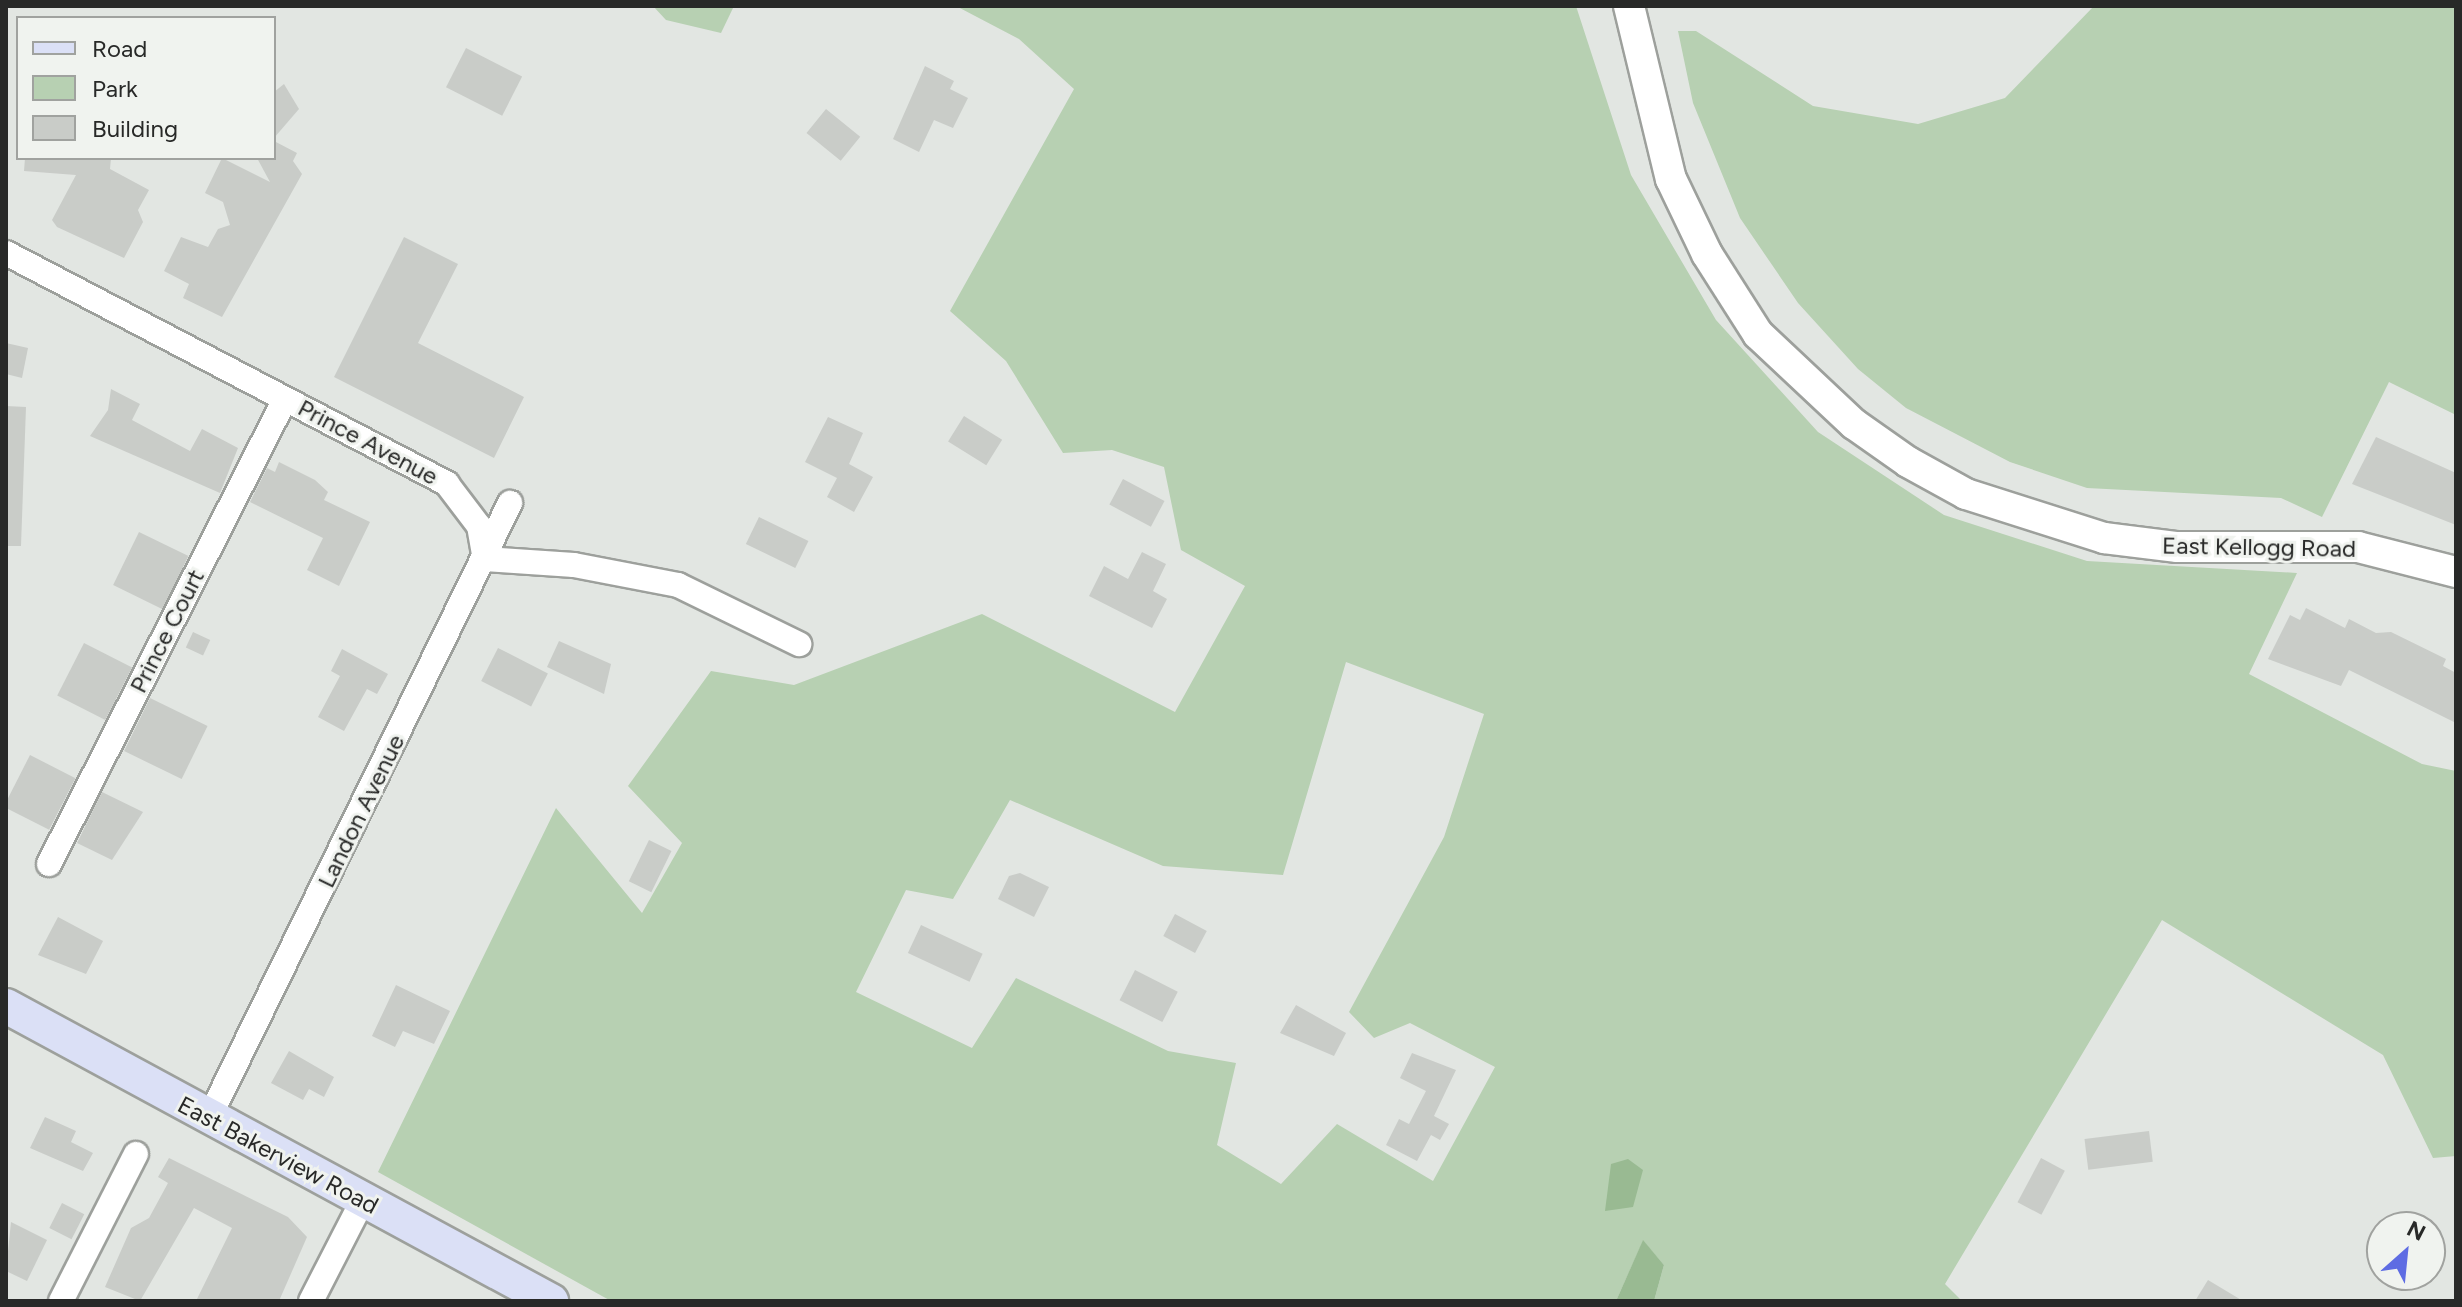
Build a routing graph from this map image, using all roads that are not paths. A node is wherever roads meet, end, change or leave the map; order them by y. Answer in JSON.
{"nodes":[{"id":1,"x":1629,"y":6,"type":"edge"},
{"id":2,"x":6,"y":253,"type":"edge"},
{"id":3,"x":285,"y":399,"type":"junction"},
{"id":4,"x":510,"y":503,"type":"dead end"},
{"id":5,"x":485,"y":559,"type":"junction"},
{"id":6,"x":2456,"y":572,"type":"edge"},
{"id":7,"x":799,"y":644,"type":"dead end"},
{"id":8,"x":49,"y":864,"type":"dead end"},
{"id":9,"x":6,"y":1006,"type":"edge"},
{"id":10,"x":209,"y":1118,"type":"junction"},
{"id":11,"x":136,"y":1154,"type":"dead end"},
{"id":12,"x":363,"y":1200,"type":"junction"},
{"id":13,"x":61,"y":1301,"type":"edge"},
{"id":14,"x":311,"y":1301,"type":"edge"},
{"id":15,"x":551,"y":1301,"type":"edge"}],
"edges":[{"from":1,"to":6,"type":"street","name":"East Kellogg Road"},
{"from":2,"to":3,"type":"street","name":"Prince Avenue"},
{"from":3,"to":5,"type":"street","name":"Prince Avenue"},
{"from":3,"to":8,"type":"street","name":"Prince Court"},
{"from":4,"to":5,"type":"street","name":"Landon Avenue"},
{"from":5,"to":7,"type":"street"},
{"from":5,"to":10,"type":"street","name":"Landon Avenue"},
{"from":9,"to":10,"type":"main road","name":"East Bakerview Road"},
{"from":10,"to":12,"type":"main road","name":"East Bakerview Road"},
{"from":11,"to":13,"type":"street"},
{"from":12,"to":14,"type":"street"},
{"from":12,"to":15,"type":"main road","name":"East Bakerview Road"}]}
